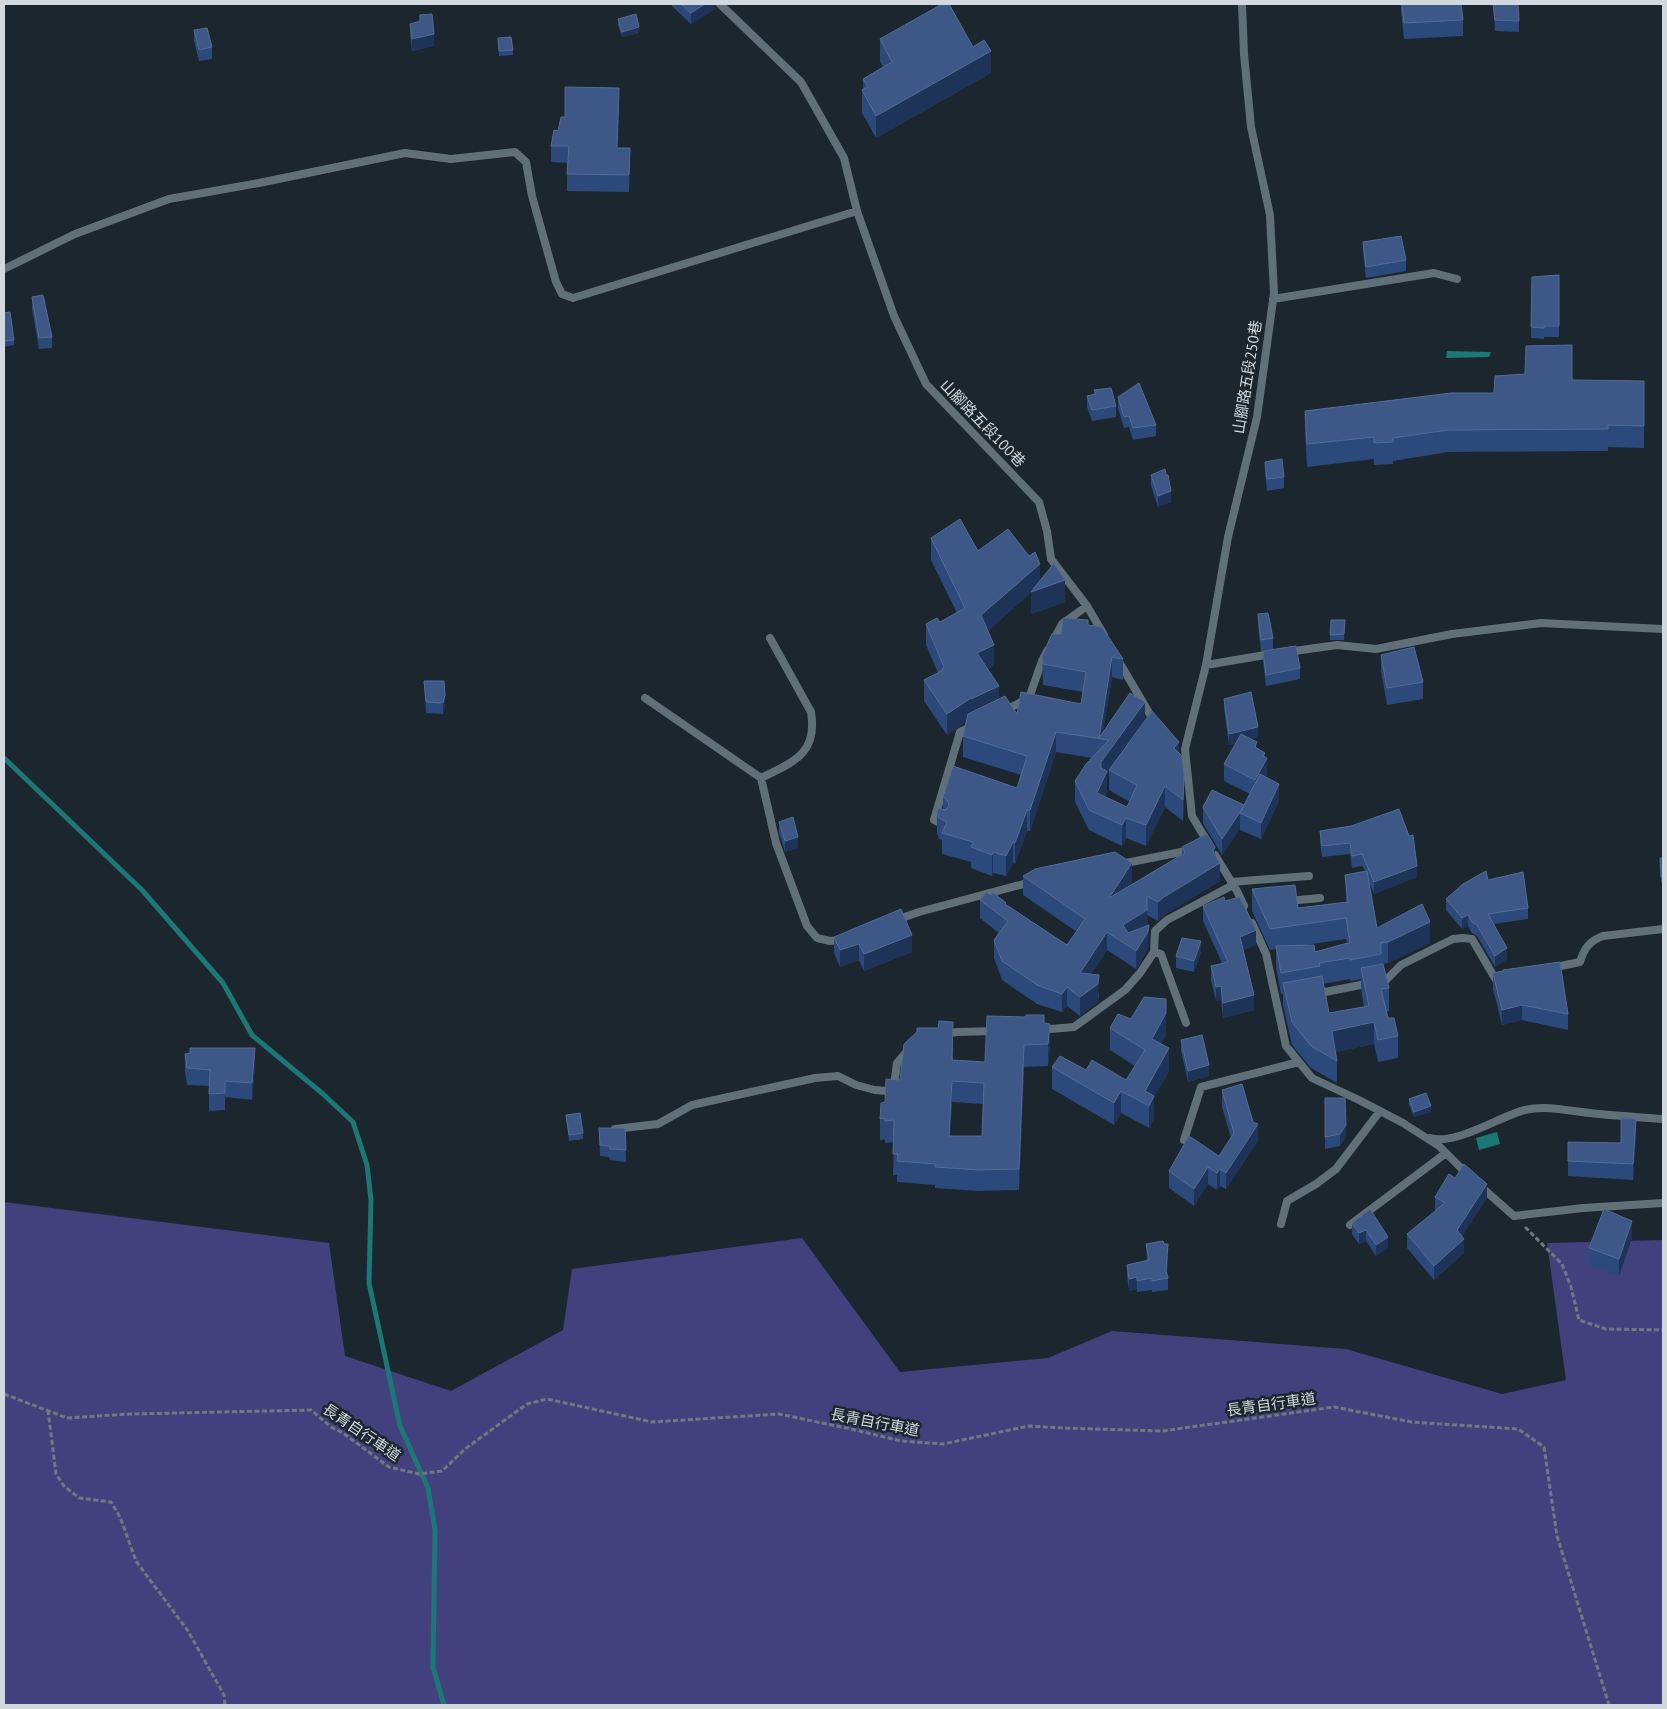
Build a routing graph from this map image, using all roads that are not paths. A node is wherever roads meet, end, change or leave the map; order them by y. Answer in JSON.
{"nodes":[{"id":1,"x":720,"y":4,"type":"edge"},
{"id":2,"x":1242,"y":4,"type":"edge"},
{"id":3,"x":857,"y":211,"type":"junction"},
{"id":4,"x":4,"y":269,"type":"edge"},
{"id":5,"x":1457,"y":279,"type":"dead end"},
{"id":6,"x":1273,"y":299,"type":"junction"},
{"id":7,"x":1087,"y":606,"type":"junction"},
{"id":8,"x":1663,"y":629,"type":"edge"},
{"id":9,"x":770,"y":638,"type":"dead end"},
{"id":10,"x":1106,"y":639,"type":"edge"},
{"id":11,"x":1115,"y":655,"type":"edge"},
{"id":12,"x":1206,"y":665,"type":"junction"},
{"id":13,"x":645,"y":698,"type":"dead end"},
{"id":14,"x":995,"y":715,"type":"edge"},
{"id":15,"x":978,"y":724,"type":"edge"},
{"id":16,"x":1147,"y":729,"type":"edge"},
{"id":17,"x":761,"y":778,"type":"junction"},
{"id":18,"x":944,"y":825,"type":"edge"},
{"id":19,"x":1210,"y":846,"type":"junction"},
{"id":20,"x":1117,"y":865,"type":"edge"},
{"id":21,"x":1309,"y":876,"type":"dead end"},
{"id":22,"x":1042,"y":880,"type":"edge"},
{"id":23,"x":1232,"y":884,"type":"junction"},
{"id":24,"x":1320,"y":898,"type":"dead end"},
{"id":25,"x":1282,"y":902,"type":"edge"},
{"id":26,"x":1253,"y":905,"type":"edge"},
{"id":27,"x":1244,"y":906,"type":"junction"},
{"id":28,"x":888,"y":923,"type":"edge"},
{"id":29,"x":1663,"y":929,"type":"edge"},
{"id":30,"x":850,"y":939,"type":"edge"},
{"id":31,"x":1154,"y":952,"type":"junction"},
{"id":32,"x":1542,"y":970,"type":"edge"},
{"id":33,"x":1505,"y":978,"type":"edge"},
{"id":34,"x":1304,"y":996,"type":"edge"},
{"id":35,"x":1286,"y":1000,"type":"edge"},
{"id":36,"x":1276,"y":1001,"type":"junction"},
{"id":37,"x":1186,"y":1024,"type":"dead end"},
{"id":38,"x":1027,"y":1030,"type":"edge"},
{"id":39,"x":1007,"y":1031,"type":"edge"},
{"id":40,"x":932,"y":1037,"type":"edge"},
{"id":41,"x":915,"y":1044,"type":"edge"},
{"id":42,"x":1299,"y":1062,"type":"junction"},
{"id":43,"x":1380,"y":1111,"type":"junction"},
{"id":44,"x":1663,"y":1120,"type":"edge"},
{"id":45,"x":606,"y":1130,"type":"edge"},
{"id":46,"x":1419,"y":1134,"type":"junction"},
{"id":47,"x":1184,"y":1140,"type":"edge"},
{"id":48,"x":1446,"y":1153,"type":"junction"},
{"id":49,"x":1663,"y":1203,"type":"edge"},
{"id":50,"x":1281,"y":1224,"type":"dead end"},
{"id":51,"x":1350,"y":1225,"type":"dead end"}],
"edges":[{"from":1,"to":3,"type":"lane","name":"山腳路五段100巷"},
{"from":2,"to":6,"type":"lane","name":"山腳路五段250巷"},
{"from":3,"to":4,"type":"lane"},
{"from":3,"to":7,"type":"lane","name":"山腳路五段100巷"},
{"from":5,"to":6,"type":"lane"},
{"from":6,"to":12,"type":"lane","name":"山腳路五段250巷"},
{"from":7,"to":10,"type":"lane","name":"山腳路五段100巷"},
{"from":7,"to":14,"type":"lane"},
{"from":8,"to":12,"type":"lane"},
{"from":9,"to":17,"type":"lane"},
{"from":11,"to":16,"type":"lane"},
{"from":12,"to":19,"type":"lane","name":"山腳路五段250巷"},
{"from":13,"to":17,"type":"lane"},
{"from":15,"to":18,"type":"lane"},
{"from":17,"to":30,"type":"lane"},
{"from":19,"to":20,"type":"lane"},
{"from":19,"to":23,"type":"lane","name":"山腳路五段250巷"},
{"from":21,"to":23,"type":"lane"},
{"from":22,"to":28,"type":"lane"},
{"from":23,"to":27,"type":"lane","name":"山腳路五段250巷"},
{"from":23,"to":31,"type":"lane"},
{"from":24,"to":25,"type":"lane"},
{"from":26,"to":27,"type":"lane"},
{"from":27,"to":36,"type":"lane","name":"山腳路五段250巷"},
{"from":29,"to":32,"type":"lane"},
{"from":31,"to":37,"type":"lane"},
{"from":31,"to":38,"type":"lane"},
{"from":33,"to":34,"type":"lane"},
{"from":35,"to":36,"type":"lane"},
{"from":36,"to":42,"type":"lane","name":"山腳路五段250巷"},
{"from":39,"to":40,"type":"lane"},
{"from":41,"to":45,"type":"lane"},
{"from":42,"to":43,"type":"lane","name":"山腳路五段250巷"},
{"from":42,"to":47,"type":"lane"},
{"from":43,"to":46,"type":"lane","name":"山腳路五段250巷"},
{"from":43,"to":50,"type":"lane"},
{"from":44,"to":46,"type":"lane"},
{"from":46,"to":48,"type":"lane","name":"山腳路五段250巷"},
{"from":48,"to":49,"type":"lane","name":"山腳路五段250巷"},
{"from":48,"to":51,"type":"lane"}]}
